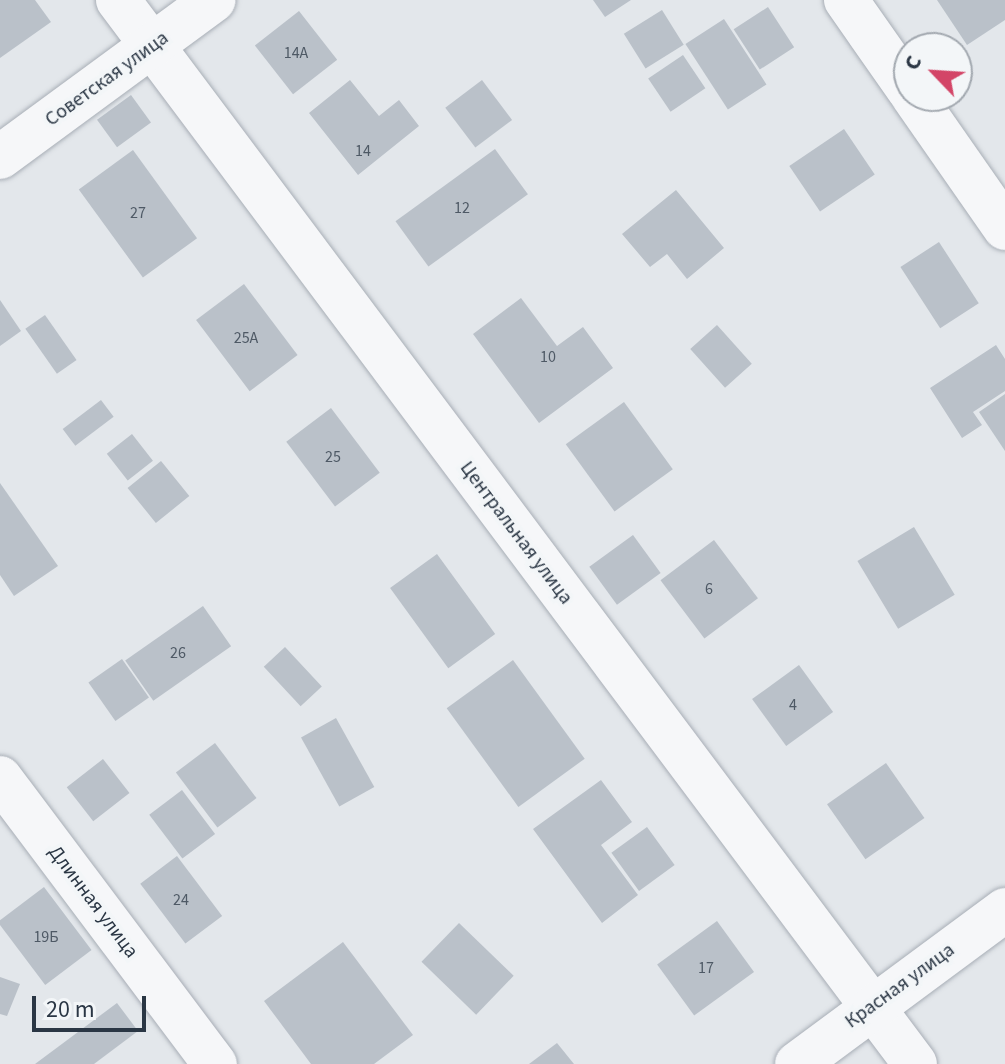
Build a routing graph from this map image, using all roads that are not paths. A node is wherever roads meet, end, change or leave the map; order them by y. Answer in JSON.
{"nodes":[{"id":1,"x":118,"y":0,"type":"edge"},
{"id":2,"x":214,"y":0,"type":"edge"},
{"id":3,"x":846,"y":0,"type":"edge"},
{"id":4,"x":151,"y":47,"type":"junction"},
{"id":5,"x":893,"y":67,"type":"edge"},
{"id":6,"x":924,"y":112,"type":"edge"},
{"id":7,"x":0,"y":157,"type":"edge"},
{"id":8,"x":1005,"y":228,"type":"edge"},
{"id":9,"x":5,"y":797,"type":"edge"},
{"id":10,"x":1005,"y":910,"type":"edge"},
{"id":11,"x":872,"y":1006,"type":"junction"},
{"id":12,"x":215,"y":1064,"type":"edge"},
{"id":13,"x":797,"y":1064,"type":"edge"},
{"id":14,"x":915,"y":1064,"type":"edge"}],
"edges":[{"from":1,"to":4,"type":"street","name":"Центральная улица"},
{"from":2,"to":4,"type":"street","name":"Советская улица"},
{"from":3,"to":5,"type":"street"},
{"from":4,"to":7,"type":"street","name":"Советская улица"},
{"from":4,"to":11,"type":"street","name":"Центральная улица"},
{"from":6,"to":8,"type":"street"},
{"from":9,"to":12,"type":"street","name":"Длинная улица"},
{"from":10,"to":11,"type":"street","name":"Красная улица"},
{"from":11,"to":13,"type":"street","name":"Красная улица"},
{"from":11,"to":14,"type":"street","name":"Центральная улица"}]}
